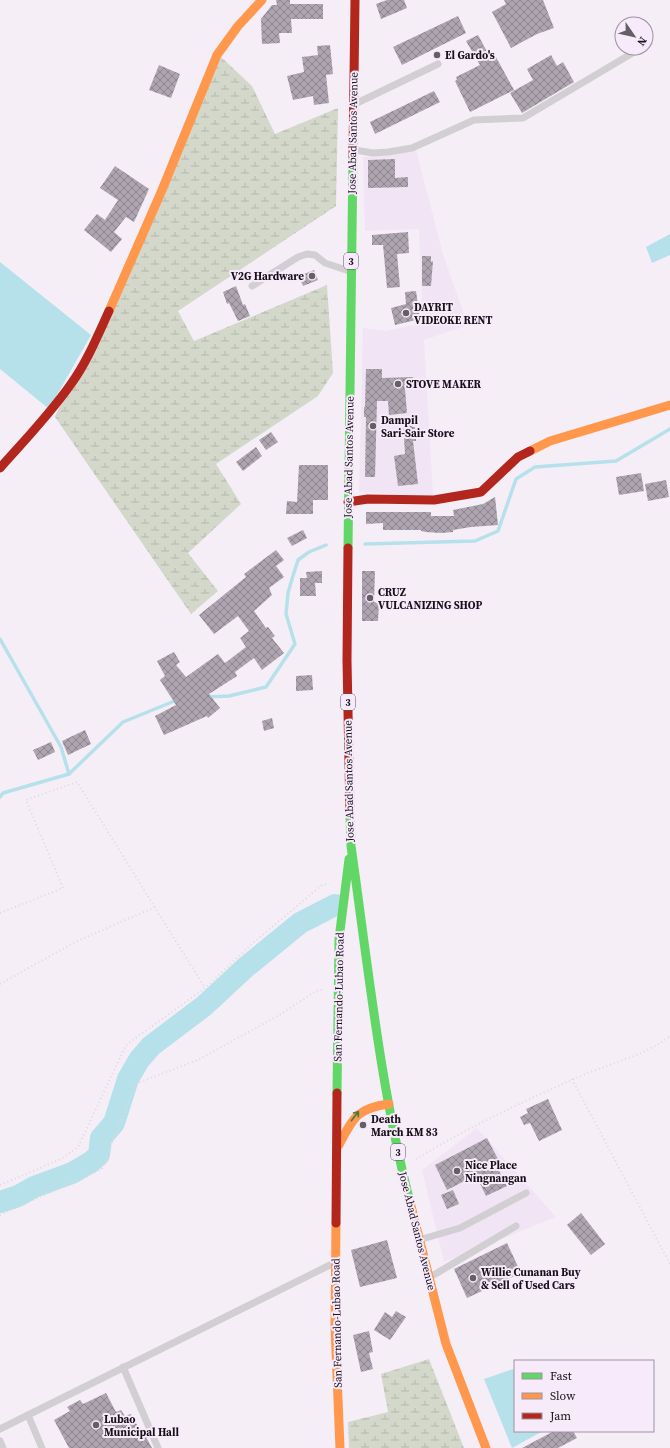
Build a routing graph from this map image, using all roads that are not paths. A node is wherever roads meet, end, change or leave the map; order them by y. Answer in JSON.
{"nodes":[{"id":1,"x":262,"y":0,"type":"edge"},
{"id":2,"x":355,"y":0,"type":"edge"},
{"id":3,"x":628,"y":56,"type":"edge"},
{"id":4,"x":438,"y":64,"type":"dead end"},
{"id":5,"x":354,"y":105,"type":"junction"},
{"id":6,"x":353,"y":149,"type":"junction"},
{"id":7,"x":351,"y":272,"type":"junction"},
{"id":8,"x":252,"y":286,"type":"dead end"},
{"id":9,"x":670,"y":405,"type":"edge"},
{"id":10,"x":0,"y":468,"type":"edge"},
{"id":11,"x":348,"y":502,"type":"junction"},
{"id":12,"x":351,"y":846,"type":"junction"},
{"id":13,"x":389,"y":1104,"type":"junction"},
{"id":14,"x":337,"y":1149,"type":"junction"},
{"id":15,"x":526,"y":1193,"type":"dead end"},
{"id":16,"x":516,"y":1226,"type":"dead end"},
{"id":17,"x":418,"y":1240,"type":"junction"},
{"id":18,"x":336,"y":1262,"type":"junction"},
{"id":19,"x":428,"y":1278,"type":"junction"},
{"id":20,"x":123,"y":1367,"type":"junction"},
{"id":21,"x":28,"y":1415,"type":"junction"},
{"id":22,"x":0,"y":1428,"type":"edge"},
{"id":23,"x":0,"y":1442,"type":"edge"},
{"id":24,"x":337,"y":1447,"type":"edge"},
{"id":25,"x":3,"y":1448,"type":"edge"},
{"id":26,"x":42,"y":1448,"type":"edge"},
{"id":27,"x":158,"y":1448,"type":"edge"},
{"id":28,"x":486,"y":1448,"type":"edge"}],
"edges":[{"from":1,"to":10,"type":"main road"},
{"from":2,"to":5,"type":"main road","name":"Jose Abad Santos Avenue","number":"3"},
{"from":3,"to":6,"type":"lane"},
{"from":4,"to":5,"type":"lane"},
{"from":5,"to":6,"type":"main road","name":"Jose Abad Santos Avenue","number":"3"},
{"from":6,"to":7,"type":"main road","name":"Jose Abad Santos Avenue","number":"3"},
{"from":7,"to":8,"type":"lane"},
{"from":7,"to":11,"type":"main road","name":"Jose Abad Santos Avenue","number":"3"},
{"from":9,"to":11,"type":"main road"},
{"from":11,"to":12,"type":"main road","name":"Jose Abad Santos Avenue","number":"3"},
{"from":12,"to":13,"type":"main road","name":"Jose Abad Santos Avenue","number":"3"},
{"from":12,"to":14,"type":"main road","name":"San Fernando-Lubao Road"},
{"from":14,"to":13,"type":"main road","name":"San Fernando-Lubao Road","one_way":true},
{"from":13,"to":17,"type":"main road","name":"Jose Abad Santos Avenue","number":"3"},
{"from":14,"to":18,"type":"main road","name":"San Fernando-Lubao Road"},
{"from":15,"to":17,"type":"lane"},
{"from":16,"to":19,"type":"lane"},
{"from":17,"to":19,"type":"main road","name":"Jose Abad Santos Avenue","number":"3"},
{"from":18,"to":20,"type":"lane"},
{"from":18,"to":24,"type":"main road","name":"San Fernando-Lubao Road"},
{"from":19,"to":28,"type":"main road","name":"Jose Abad Santos Avenue","number":"3"},
{"from":20,"to":21,"type":"lane"},
{"from":20,"to":27,"type":"lane"},
{"from":21,"to":22,"type":"lane"},
{"from":21,"to":26,"type":"lane"},
{"from":23,"to":25,"type":"lane"}]}
